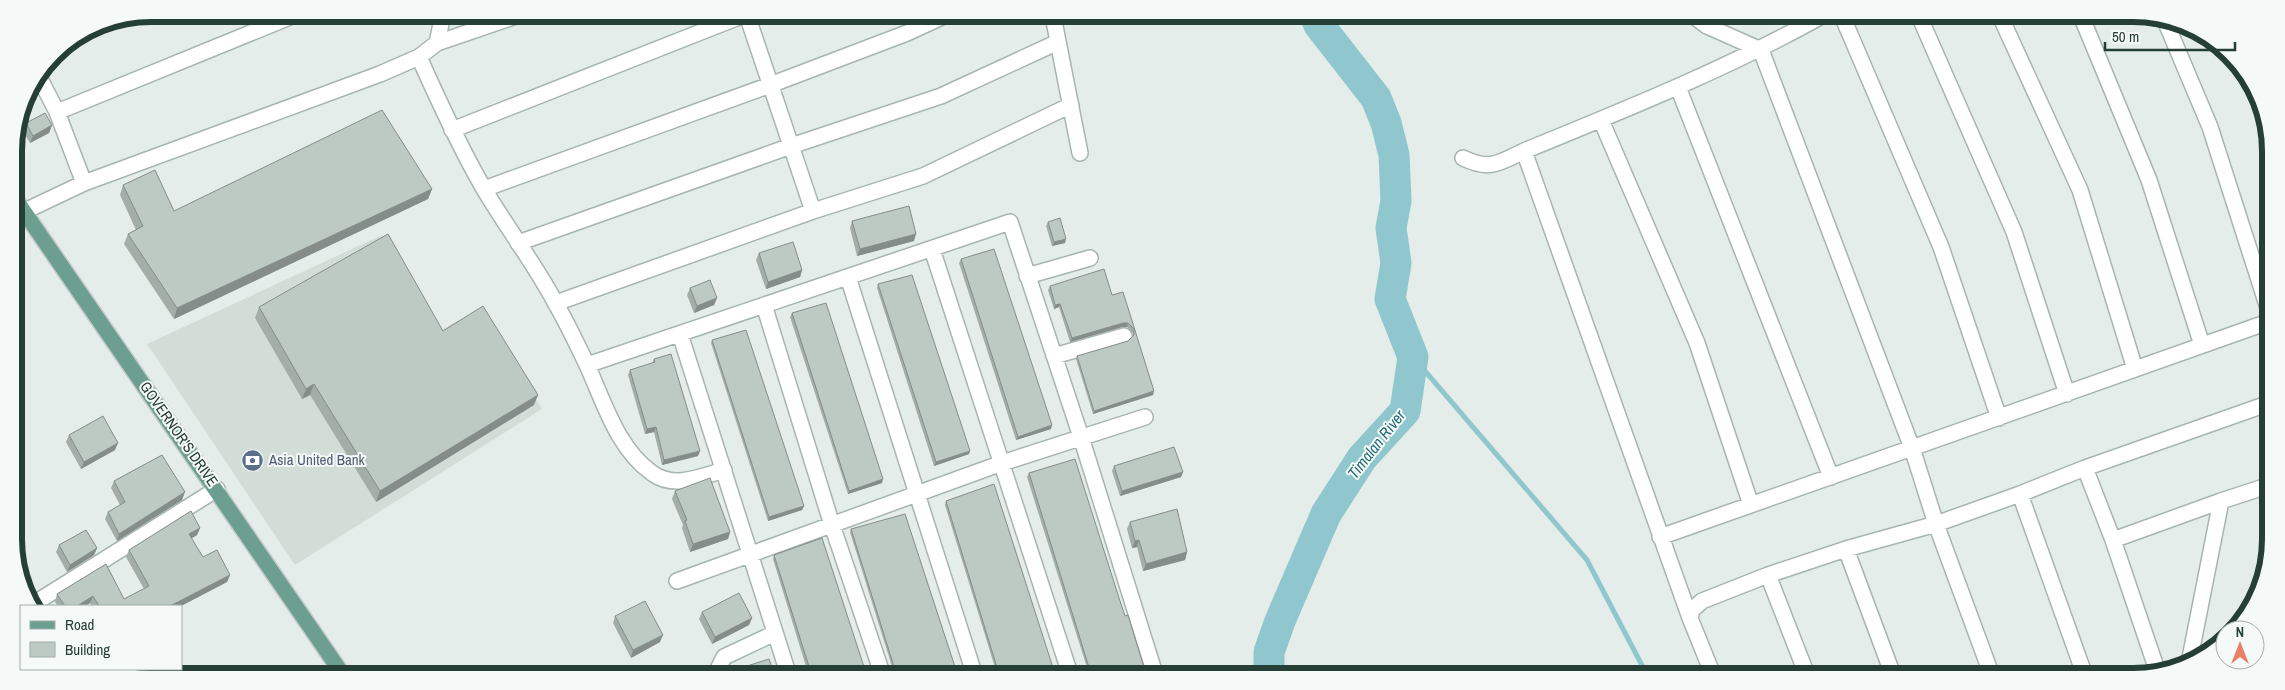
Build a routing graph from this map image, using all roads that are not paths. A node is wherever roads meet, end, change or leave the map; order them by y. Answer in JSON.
{"nodes":[{"id":1,"x":275,"y":23,"type":"edge"},
{"id":2,"x":442,"y":23,"type":"edge"},
{"id":3,"x":496,"y":23,"type":"edge"},
{"id":4,"x":726,"y":23,"type":"edge"},
{"id":5,"x":749,"y":23,"type":"edge"},
{"id":6,"x":929,"y":23,"type":"edge"},
{"id":7,"x":1054,"y":23,"type":"edge"},
{"id":8,"x":1703,"y":23,"type":"edge"},
{"id":9,"x":1809,"y":23,"type":"edge"},
{"id":10,"x":1845,"y":23,"type":"edge"},
{"id":11,"x":1922,"y":23,"type":"edge"},
{"id":12,"x":2004,"y":23,"type":"edge"},
{"id":13,"x":2084,"y":23,"type":"edge"},
{"id":14,"x":2168,"y":27,"type":"edge"},
{"id":15,"x":1058,"y":42,"type":"junction"},
{"id":16,"x":437,"y":43,"type":"junction"},
{"id":17,"x":1761,"y":50,"type":"junction"},
{"id":18,"x":419,"y":57,"type":"junction"},
{"id":19,"x":42,"y":83,"type":"edge"},
{"id":20,"x":770,"y":85,"type":"junction"},
{"id":21,"x":1678,"y":87,"type":"junction"},
{"id":22,"x":1071,"y":105,"type":"junction"},
{"id":23,"x":57,"y":112,"type":"junction"},
{"id":24,"x":1600,"y":120,"type":"junction"},
{"id":25,"x":452,"y":130,"type":"junction"},
{"id":26,"x":791,"y":146,"type":"junction"},
{"id":27,"x":1524,"y":151,"type":"junction"},
{"id":28,"x":1080,"y":153,"type":"dead end"},
{"id":29,"x":1462,"y":158,"type":"dead end"},
{"id":30,"x":84,"y":183,"type":"junction"},
{"id":31,"x":484,"y":189,"type":"junction"},
{"id":32,"x":23,"y":208,"type":"edge"},
{"id":33,"x":25,"y":211,"type":"junction"},
{"id":34,"x":813,"y":211,"type":"junction"},
{"id":35,"x":518,"y":243,"type":"junction"},
{"id":36,"x":932,"y":249,"type":"junction"},
{"id":37,"x":1090,"y":258,"type":"dead end"},
{"id":38,"x":1027,"y":276,"type":"junction"},
{"id":39,"x":848,"y":277,"type":"junction"},
{"id":40,"x":2262,"y":289,"type":"edge"},
{"id":41,"x":556,"y":303,"type":"junction"},
{"id":42,"x":764,"y":306,"type":"junction"},
{"id":43,"x":2262,"y":324,"type":"edge"},
{"id":44,"x":680,"y":334,"type":"junction"},
{"id":45,"x":1124,"y":336,"type":"dead end"},
{"id":46,"x":2202,"y":345,"type":"junction"},
{"id":47,"x":1054,"y":356,"type":"junction"},
{"id":48,"x":587,"y":365,"type":"junction"},
{"id":49,"x":2135,"y":369,"type":"junction"},
{"id":50,"x":2067,"y":394,"type":"junction"},
{"id":51,"x":2262,"y":406,"type":"edge"},
{"id":52,"x":1145,"y":417,"type":"dead end"},
{"id":53,"x":1998,"y":418,"type":"junction"},
{"id":54,"x":1081,"y":438,"type":"junction"},
{"id":55,"x":1912,"y":448,"type":"junction"},
{"id":56,"x":1002,"y":463,"type":"junction"},
{"id":57,"x":2085,"y":468,"type":"junction"},
{"id":58,"x":724,"y":470,"type":"junction"},
{"id":59,"x":1831,"y":477,"type":"junction"},
{"id":60,"x":2262,"y":488,"type":"edge"},
{"id":61,"x":216,"y":489,"type":"junction"},
{"id":62,"x":916,"y":494,"type":"junction"},
{"id":63,"x":2020,"y":494,"type":"junction"},
{"id":64,"x":2221,"y":502,"type":"junction"},
{"id":65,"x":1751,"y":505,"type":"junction"},
{"id":66,"x":1936,"y":524,"type":"junction"},
{"id":67,"x":832,"y":525,"type":"junction"},
{"id":68,"x":1660,"y":537,"type":"junction"},
{"id":69,"x":2113,"y":540,"type":"junction"},
{"id":70,"x":1846,"y":549,"type":"junction"},
{"id":71,"x":750,"y":554,"type":"junction"},
{"id":72,"x":1768,"y":575,"type":"junction"},
{"id":73,"x":677,"y":581,"type":"dead end"},
{"id":74,"x":39,"y":601,"type":"edge"},
{"id":75,"x":1690,"y":618,"type":"junction"},
{"id":76,"x":775,"y":633,"type":"junction"},
{"id":77,"x":2191,"y":654,"type":"edge"},
{"id":78,"x":2155,"y":665,"type":"edge"},
{"id":79,"x":1153,"y":667,"type":"edge"},
{"id":80,"x":1710,"y":667,"type":"edge"},
{"id":81,"x":1804,"y":667,"type":"edge"},
{"id":82,"x":1890,"y":667,"type":"edge"},
{"id":83,"x":1989,"y":667,"type":"edge"},
{"id":84,"x":2082,"y":667,"type":"edge"},
{"id":85,"x":339,"y":668,"type":"edge"},
{"id":86,"x":719,"y":668,"type":"edge"},
{"id":87,"x":786,"y":668,"type":"edge"},
{"id":88,"x":880,"y":668,"type":"edge"},
{"id":89,"x":972,"y":668,"type":"edge"},
{"id":90,"x":1068,"y":668,"type":"edge"}],
"edges":[{"from":1,"to":23,"type":"street"},
{"from":2,"to":16,"type":"street"},
{"from":3,"to":16,"type":"street"},
{"from":4,"to":25,"type":"street"},
{"from":5,"to":20,"type":"street"},
{"from":6,"to":20,"type":"street"},
{"from":7,"to":15,"type":"street"},
{"from":8,"to":17,"type":"street"},
{"from":9,"to":17,"type":"street"},
{"from":10,"to":53,"type":"street"},
{"from":11,"to":50,"type":"street"},
{"from":12,"to":49,"type":"street"},
{"from":13,"to":46,"type":"street"},
{"from":14,"to":40,"type":"street"},
{"from":15,"to":22,"type":"street"},
{"from":15,"to":26,"type":"street"},
{"from":16,"to":18,"type":"street"},
{"from":17,"to":21,"type":"street"},
{"from":17,"to":55,"type":"street"},
{"from":18,"to":25,"type":"street"},
{"from":18,"to":30,"type":"street"},
{"from":19,"to":23,"type":"street"},
{"from":20,"to":26,"type":"street"},
{"from":20,"to":31,"type":"street"},
{"from":21,"to":24,"type":"street"},
{"from":21,"to":59,"type":"street"},
{"from":22,"to":28,"type":"street"},
{"from":22,"to":34,"type":"street"},
{"from":23,"to":30,"type":"street"},
{"from":24,"to":27,"type":"street"},
{"from":24,"to":65,"type":"street"},
{"from":25,"to":31,"type":"street"},
{"from":26,"to":34,"type":"street"},
{"from":26,"to":35,"type":"street"},
{"from":27,"to":29,"type":"street"},
{"from":27,"to":68,"type":"street"},
{"from":30,"to":33,"type":"street"},
{"from":31,"to":35,"type":"street"},
{"from":32,"to":33,"type":"main road","name":"GOVERNOR'S DRIVE"},
{"from":33,"to":61,"type":"main road","name":"GOVERNOR'S DRIVE"},
{"from":34,"to":41,"type":"street"},
{"from":35,"to":41,"type":"street"},
{"from":36,"to":38,"type":"street"},
{"from":36,"to":39,"type":"street"},
{"from":36,"to":56,"type":"street"},
{"from":37,"to":38,"type":"street"},
{"from":38,"to":47,"type":"street"},
{"from":39,"to":42,"type":"street"},
{"from":39,"to":62,"type":"street"},
{"from":41,"to":48,"type":"street"},
{"from":42,"to":44,"type":"street"},
{"from":42,"to":67,"type":"street"},
{"from":43,"to":46,"type":"street"},
{"from":44,"to":48,"type":"street"},
{"from":44,"to":58,"type":"street"},
{"from":45,"to":47,"type":"street"},
{"from":46,"to":49,"type":"street"},
{"from":47,"to":54,"type":"street"},
{"from":48,"to":58,"type":"street"},
{"from":49,"to":50,"type":"street"},
{"from":50,"to":53,"type":"street"},
{"from":51,"to":57,"type":"street"},
{"from":52,"to":54,"type":"street"},
{"from":53,"to":55,"type":"street"},
{"from":54,"to":56,"type":"street"},
{"from":54,"to":79,"type":"street"},
{"from":55,"to":59,"type":"street"},
{"from":55,"to":66,"type":"street"},
{"from":56,"to":62,"type":"street"},
{"from":56,"to":90,"type":"street"},
{"from":57,"to":63,"type":"street"},
{"from":57,"to":69,"type":"street"},
{"from":58,"to":71,"type":"street"},
{"from":59,"to":65,"type":"street"},
{"from":60,"to":64,"type":"street"},
{"from":61,"to":74,"type":"street"},
{"from":61,"to":85,"type":"main road","name":"GOVERNOR'S DRIVE"},
{"from":62,"to":67,"type":"street"},
{"from":62,"to":89,"type":"street"},
{"from":63,"to":66,"type":"street"},
{"from":63,"to":84,"type":"street"},
{"from":64,"to":69,"type":"street"},
{"from":64,"to":77,"type":"street"},
{"from":65,"to":68,"type":"street"},
{"from":66,"to":70,"type":"street"},
{"from":66,"to":83,"type":"street"},
{"from":67,"to":71,"type":"street"},
{"from":67,"to":88,"type":"street"},
{"from":68,"to":75,"type":"street"},
{"from":69,"to":78,"type":"street"},
{"from":70,"to":72,"type":"street"},
{"from":70,"to":82,"type":"street"},
{"from":71,"to":73,"type":"street"},
{"from":71,"to":76,"type":"street"},
{"from":72,"to":75,"type":"street"},
{"from":72,"to":81,"type":"street"},
{"from":75,"to":80,"type":"street"},
{"from":76,"to":86,"type":"street"},
{"from":76,"to":87,"type":"street"}]}
